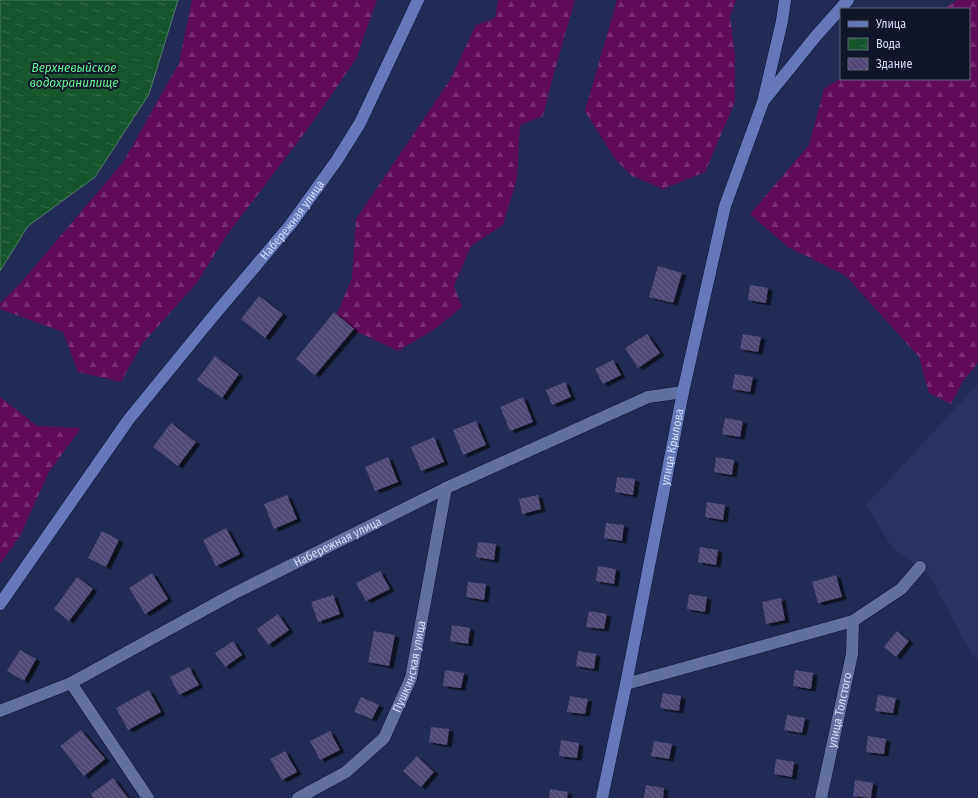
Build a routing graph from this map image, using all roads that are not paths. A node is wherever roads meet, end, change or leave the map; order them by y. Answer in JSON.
{"nodes":[{"id":1,"x":418,"y":0,"type":"edge"},
{"id":2,"x":785,"y":0,"type":"edge"},
{"id":3,"x":848,"y":0,"type":"edge"},
{"id":4,"x":841,"y":8,"type":"edge"},
{"id":5,"x":840,"y":9,"type":"edge"},
{"id":6,"x":763,"y":102,"type":"junction"},
{"id":7,"x":683,"y":392,"type":"junction"},
{"id":8,"x":446,"y":488,"type":"junction"},
{"id":9,"x":920,"y":567,"type":"dead end"},
{"id":10,"x":0,"y":604,"type":"edge"},
{"id":11,"x":853,"y":621,"type":"junction"},
{"id":12,"x":71,"y":683,"type":"junction"},
{"id":13,"x":626,"y":684,"type":"junction"},
{"id":14,"x":0,"y":711,"type":"edge"},
{"id":15,"x":148,"y":798,"type":"edge"},
{"id":16,"x":298,"y":798,"type":"edge"},
{"id":17,"x":602,"y":798,"type":"edge"},
{"id":18,"x":820,"y":798,"type":"edge"}],
"edges":[{"from":1,"to":10,"type":"main road","name":"Набережная улица"},
{"from":2,"to":6,"type":"main road"},
{"from":3,"to":4,"type":"main road"},
{"from":5,"to":6,"type":"main road"},
{"from":6,"to":7,"type":"main road","name":"улица Крылова"},
{"from":7,"to":8,"type":"street","name":"Набережная улица"},
{"from":7,"to":13,"type":"main road","name":"улица Крылова"},
{"from":8,"to":12,"type":"street","name":"Набережная улица"},
{"from":8,"to":16,"type":"street","name":"Пушкинская улица"},
{"from":9,"to":11,"type":"street"},
{"from":11,"to":13,"type":"street"},
{"from":11,"to":18,"type":"street","name":"улица Толстого"},
{"from":12,"to":14,"type":"street","name":"Набережная улица"},
{"from":12,"to":15,"type":"street"},
{"from":13,"to":17,"type":"main road","name":"улица Крылова"}]}
